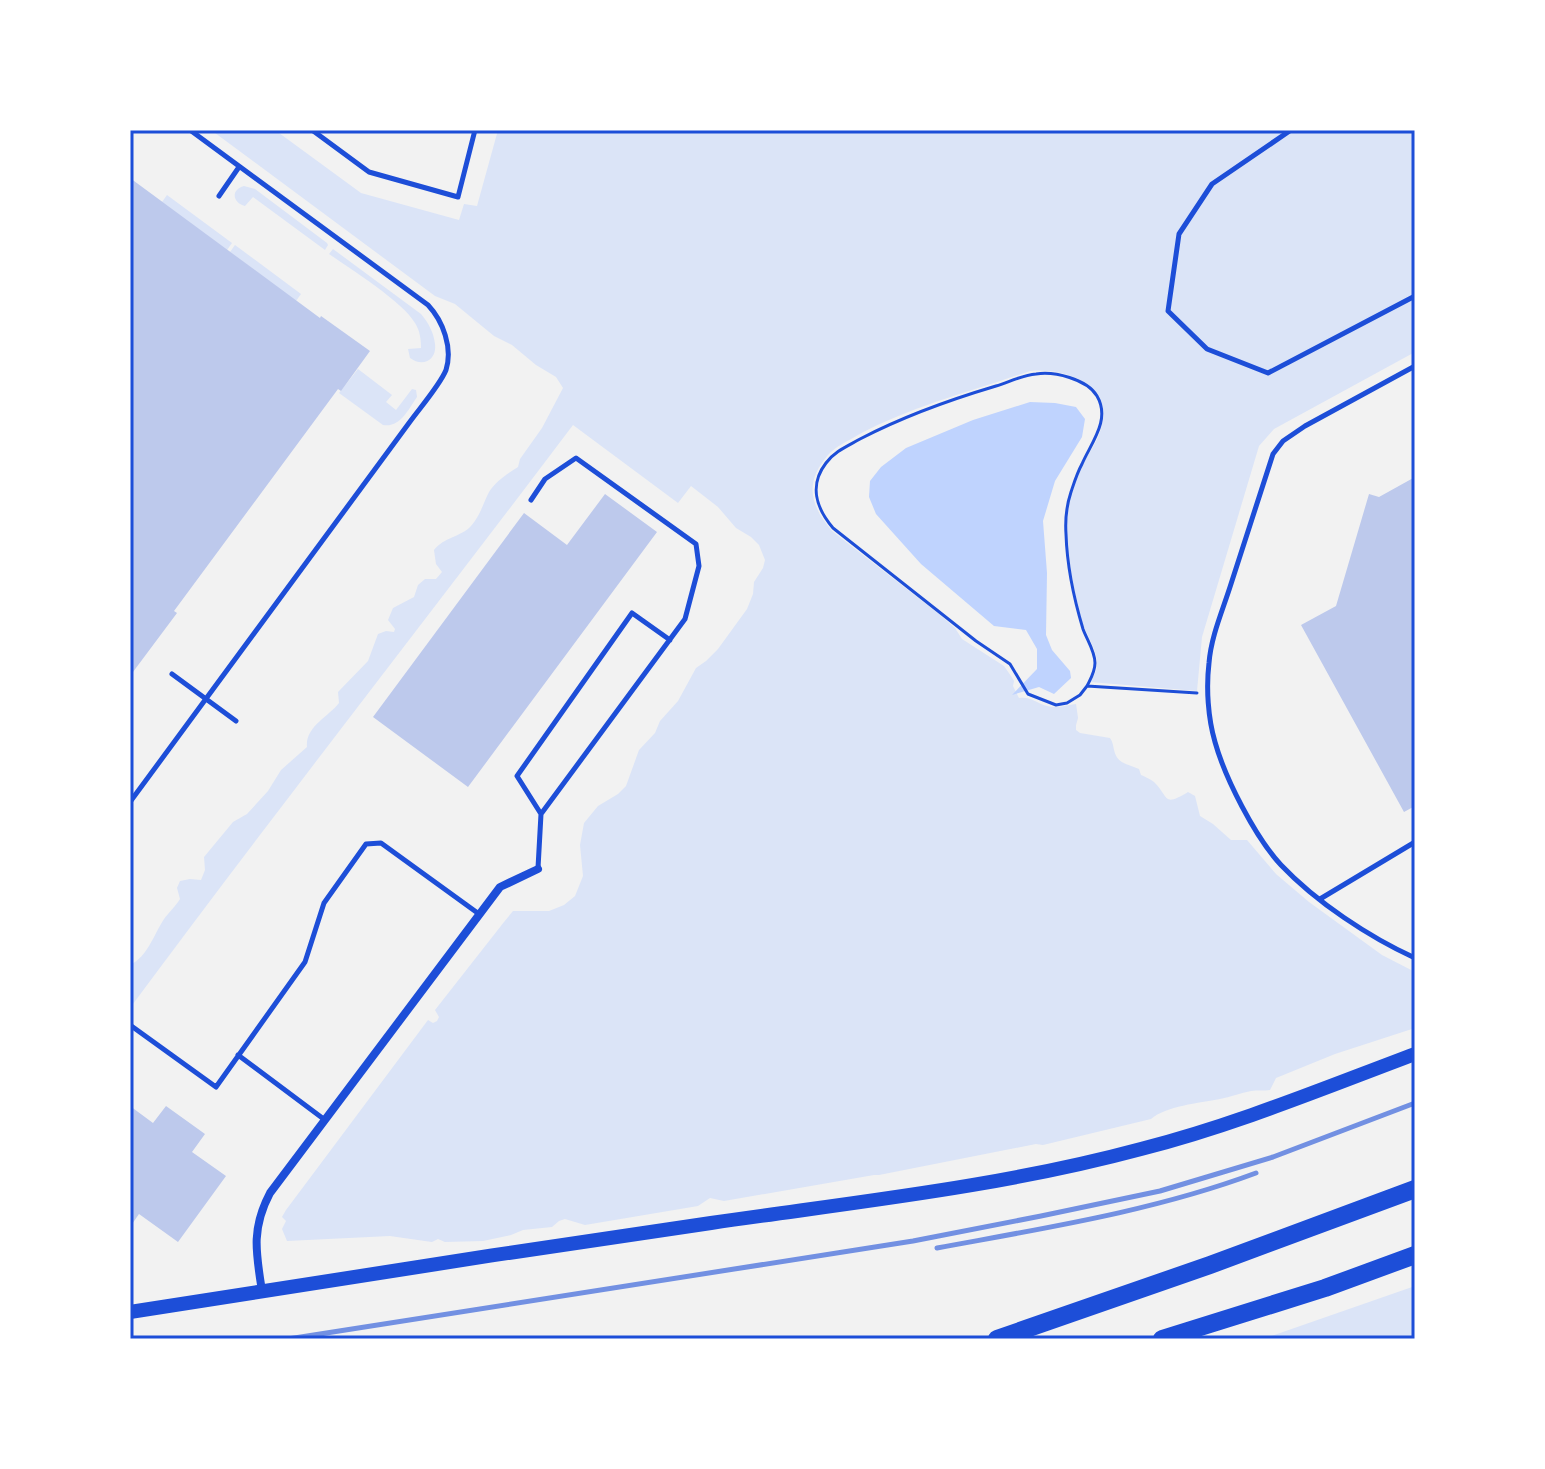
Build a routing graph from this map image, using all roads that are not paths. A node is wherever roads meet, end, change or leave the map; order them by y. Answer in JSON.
{"nodes":[{"id":1,"x":190,"y":130,"type":"edge"},
{"id":2,"x":312,"y":130,"type":"edge"},
{"id":3,"x":475,"y":130,"type":"edge"},
{"id":4,"x":1291,"y":130,"type":"edge"},
{"id":5,"x":239,"y":167,"type":"junction"},
{"id":6,"x":219,"y":196,"type":"dead end"},
{"id":7,"x":1415,"y":296,"type":"edge"},
{"id":8,"x":1415,"y":366,"type":"edge"},
{"id":9,"x":531,"y":500,"type":"dead end"},
{"id":10,"x":670,"y":640,"type":"junction"},
{"id":11,"x":172,"y":674,"type":"dead end"},
{"id":12,"x":206,"y":699,"type":"junction"},
{"id":13,"x":236,"y":721,"type":"dead end"},
{"id":14,"x":130,"y":802,"type":"edge"},
{"id":15,"x":541,"y":814,"type":"junction"},
{"id":16,"x":1415,"y":842,"type":"edge"},
{"id":17,"x":538,"y":869,"type":"joint"},
{"id":18,"x":1320,"y":899,"type":"junction"},
{"id":19,"x":479,"y":914,"type":"junction"},
{"id":20,"x":1415,"y":958,"type":"edge"},
{"id":21,"x":130,"y":1025,"type":"edge"},
{"id":22,"x":1415,"y":1054,"type":"edge"},
{"id":23,"x":238,"y":1055,"type":"junction"},
{"id":24,"x":326,"y":1120,"type":"junction"},
{"id":25,"x":1415,"y":1189,"type":"edge"},
{"id":26,"x":1415,"y":1255,"type":"edge"},
{"id":27,"x":262,"y":1291,"type":"junction"},
{"id":28,"x":130,"y":1312,"type":"edge"},
{"id":29,"x":997,"y":1339,"type":"edge"},
{"id":30,"x":1162,"y":1339,"type":"edge"}],
"edges":[{"from":1,"to":5,"type":"lane"},
{"from":2,"to":3,"type":"lane"},
{"from":4,"to":7,"type":"lane"},
{"from":5,"to":6,"type":"lane"},
{"from":5,"to":12,"type":"lane"},
{"from":8,"to":18,"type":"lane"},
{"from":9,"to":10,"type":"lane"},
{"from":10,"to":15,"type":"lane"},
{"from":10,"to":15,"type":"lane"},
{"from":11,"to":12,"type":"lane"},
{"from":12,"to":13,"type":"lane"},
{"from":12,"to":14,"type":"lane"},
{"from":15,"to":17,"type":"lane"},
{"from":16,"to":18,"type":"lane"},
{"from":17,"to":19,"type":"street"},
{"from":18,"to":20,"type":"lane"},
{"from":19,"to":23,"type":"lane"},
{"from":19,"to":24,"type":"street"},
{"from":21,"to":23,"type":"lane"},
{"from":22,"to":27,"type":"main road"},
{"from":23,"to":24,"type":"lane"},
{"from":24,"to":27,"type":"street"},
{"from":25,"to":29,"type":"highway"},
{"from":26,"to":30,"type":"highway"},
{"from":27,"to":28,"type":"main road"}]}
